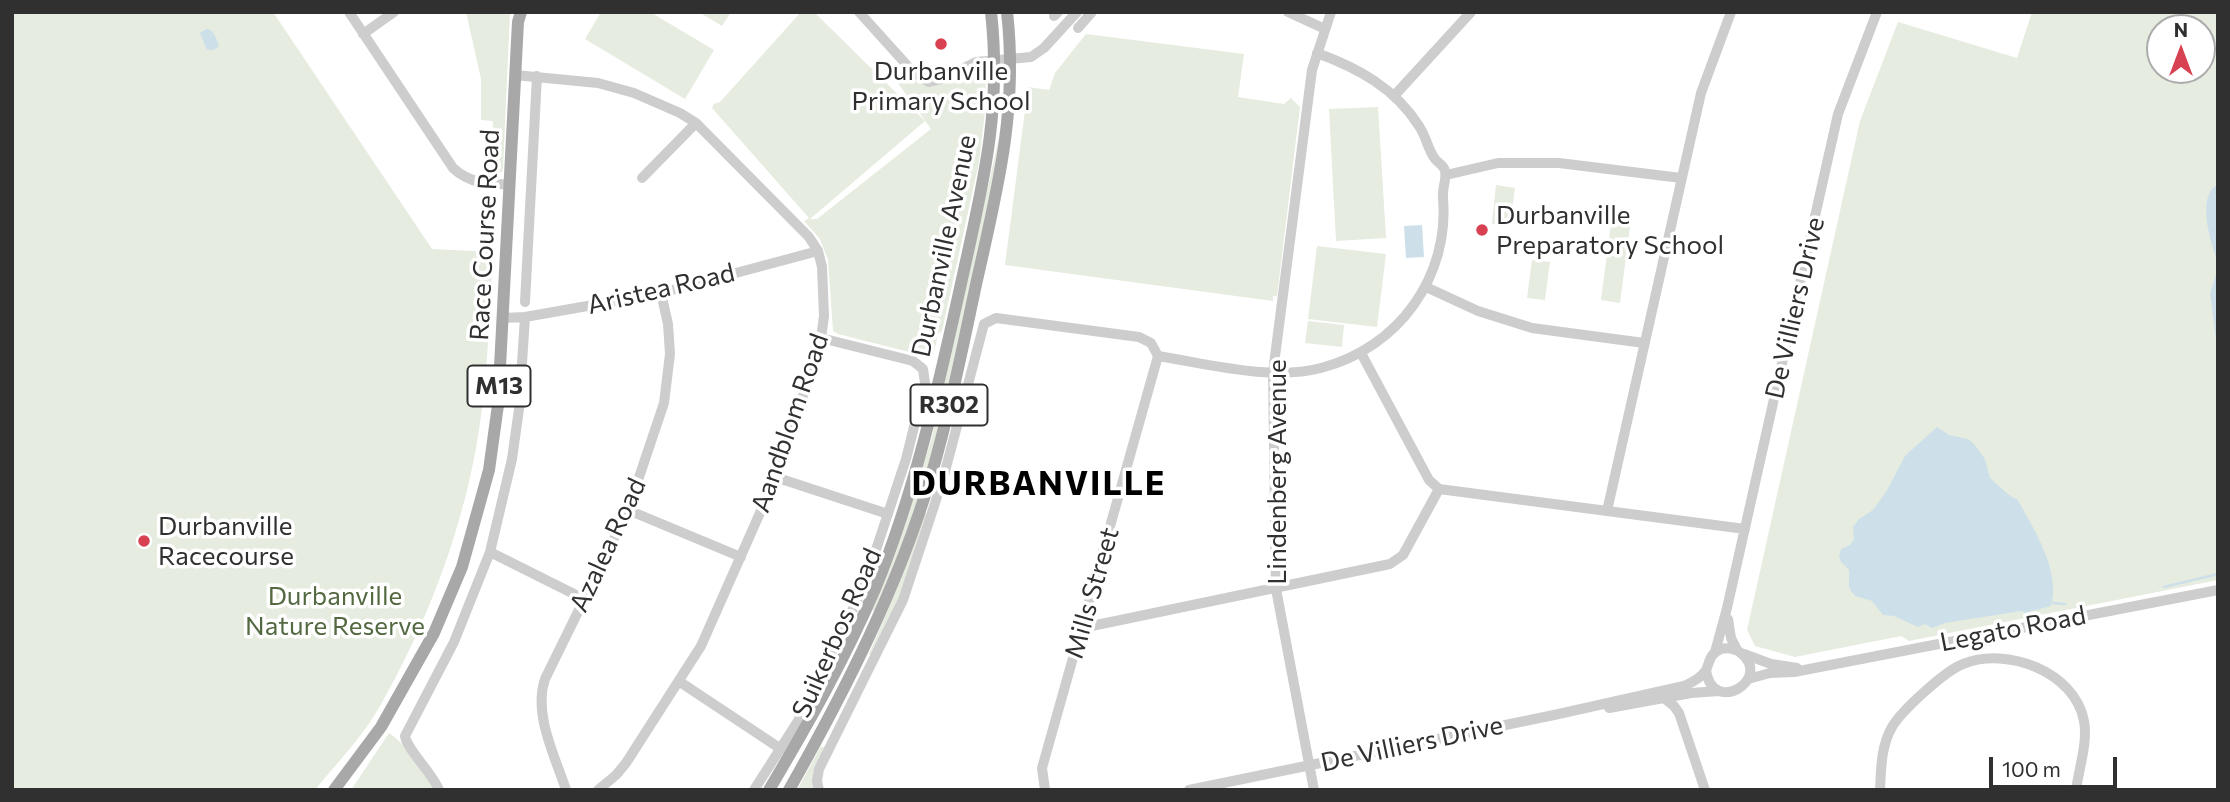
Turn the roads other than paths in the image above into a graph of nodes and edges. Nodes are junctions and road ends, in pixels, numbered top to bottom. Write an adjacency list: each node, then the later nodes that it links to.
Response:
1 (349, 12): 16 (street)
2 (394, 12): 16 (street)
3 (859, 12): 19 (street)
4 (991, 12): 19 (main road, Durbanville Avenue / R302)
5 (1007, 12): 18 (main road, Durbanville Avenue / R302)
6 (1077, 12): 18 (street)
7 (1092, 12): 14 (street)
8 (1288, 12): 15 (street)
9 (1331, 12): 15 (street, Lindenberg Avenue)
10 (1471, 12): 22 (street)
11 (1731, 12): 26 (street)
12 (1877, 12): 44 (street, De Villiers Drive)
13 (518, 15): 20 (main road, Race Course Road / M13)
14 (1078, 28)
15 (1325, 29): 17 (street, Lindenberg Avenue)
16 (363, 34): 27 (street)
17 (1317, 53): 22 (street); 38 (street, Lindenberg Avenue)
18 (1011, 60): 19 (street); 71 (main road, Durbanville Avenue / R302)
19 (995, 61): 70 (main road, Durbanville Avenue / R302)
20 (516, 75): 21 (street); 27 (main road, Race Course Road / M13)
21 (537, 76): 23 (street); 31 (street)
22 (1394, 96): 24 (street)
23 (696, 123): 25 (street); 28 (street)
24 (1446, 175): 26 (street); 29 (street)
25 (642, 178)
26 (1681, 178): 35 (street)
27 (510, 184): 33 (main road, Race Course Road / M13)
28 (818, 251): 30 (street, Aristea Road); 34 (street, Aandblom Road)
29 (1426, 287): 35 (street); 36 (street)
30 (661, 293): 32 (street, Aristea Road); 41 (street, Azalea Road)
31 (526, 302)
32 (525, 317): 33 (street, Aristea Road); 45 (street)
33 (503, 318): 65 (main road, Race Course Road / M13)
34 (821, 338): 39 (street, Aandblom Road); 43 (street, Suikerbos Road)
35 (1644, 342): 42 (street)
36 (1360, 353): 38 (street); 40 (street)
37 (1158, 356): 38 (street); 51 (street, Mills Street); 72 (street)
38 (1273, 372): 47 (street, Lindenberg Avenue)
39 (775, 477): 43 (street); 46 (street, Aandblom Road)
40 (1438, 489): 42 (street); 47 (street)
41 (628, 510): 46 (street); 49 (street, Azalea Road)
42 (1607, 511): 44 (street)
43 (888, 514): 63 (street, Suikerbos Road)
44 (1745, 530): 50 (street, De Villiers Drive)
45 (490, 552): 49 (street); 66 (street)
46 (741, 557): 57 (street, Aandblom Road)
47 (1276, 589): 51 (street); 64 (street, Lindenberg Avenue)
48 (2218, 590): 55 (street, Legato Road)
49 (583, 599): 67 (street, Azalea Road)
50 (1727, 608): 52 (street, De Villiers Drive); 53 (street, De Villiers Drive)
51 (1082, 628): 73 (street, Mills Street)
52 (1715, 652): 53 (street); 54 (street)
53 (1740, 652): 55 (street, Legato Road); 56 (street)
54 (1706, 670): 58 (street); 62 (street, De Villiers Drive)
55 (1808, 670): 56 (street, Legato Road)
56 (1748, 679): 58 (street)
57 (680, 682): 63 (street); 68 (street, Aandblom Road)
58 (1720, 690): 59 (street, De Villiers Drive)
59 (1691, 693): 60 (street, De Villiers Drive); 61 (street)
60 (1664, 698): 61 (street); 62 (street, De Villiers Drive)
61 (1679, 713): 76 (street)
62 (1554, 715): 64 (street, De Villiers Drive)
63 (781, 749): 69 (street, Suikerbos Road)
64 (1309, 766): 74 (street, De Villiers Drive); 75 (street, Lindenberg Avenue)
65 (334, 790)
66 (439, 790)
67 (566, 790)
68 (598, 790)
69 (754, 790)
70 (769, 790)
71 (789, 790)
72 (818, 790)
73 (1045, 790)
74 (1189, 790)
75 (1314, 790)
76 (1705, 790)
77 (1880, 790): 78 (street)
78 (2076, 790)

